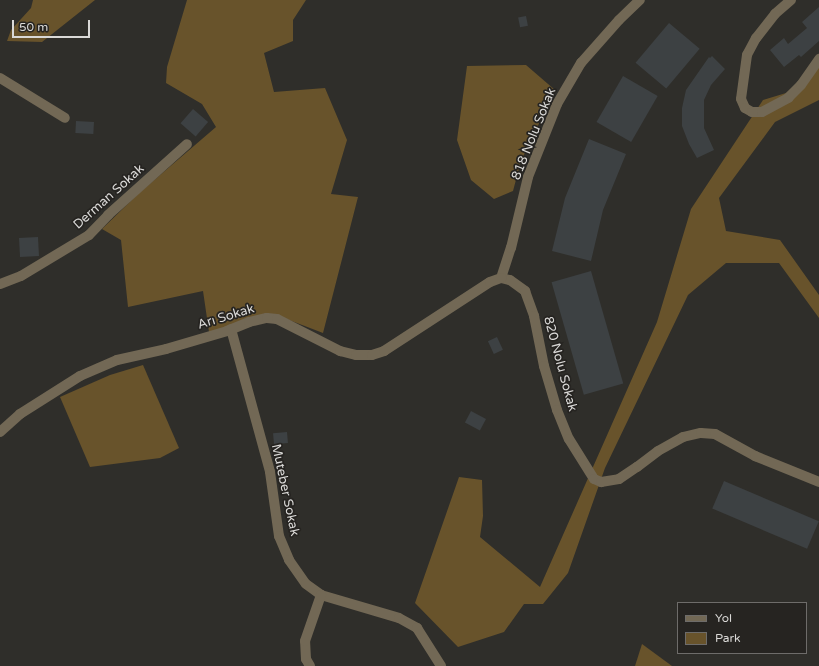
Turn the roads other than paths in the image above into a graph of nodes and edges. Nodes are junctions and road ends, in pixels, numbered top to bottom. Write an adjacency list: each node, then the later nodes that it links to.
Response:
1 (640, 0): 7 (street, 818 Nolu Sokak)
2 (791, 0): 3 (street)
3 (819, 59)
4 (0, 78): 5 (street)
5 (65, 118)
6 (187, 144): 8 (street, Derman Sokak)
7 (501, 278): 9 (street, Arı Sokak); 11 (street, 820 Nolu Sokak)
8 (0, 284)
9 (231, 329): 10 (street, Arı Sokak); 12 (street, Muteber Sokak)
10 (0, 432)
11 (819, 482)
12 (321, 595): 13 (street); 14 (street, Muteber Sokak)
13 (310, 666)
14 (442, 666)

